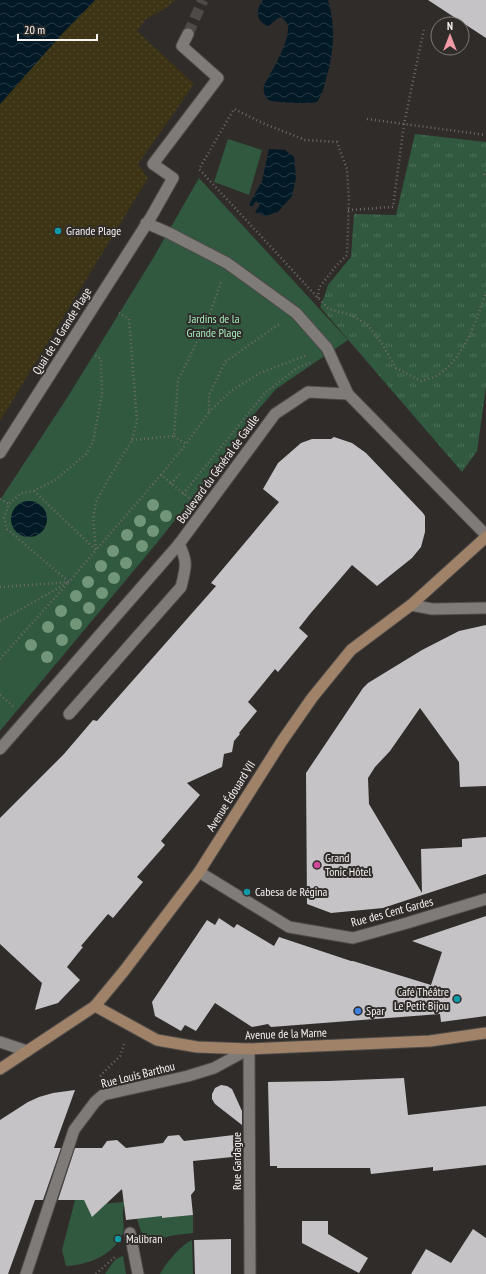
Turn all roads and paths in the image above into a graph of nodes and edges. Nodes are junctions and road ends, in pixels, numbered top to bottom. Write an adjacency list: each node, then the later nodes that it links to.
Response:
1 (424, 29): 4 (path)
2 (188, 34): 9 (street, Quai de la Grande Plage)
3 (367, 119): 4 (path)
4 (404, 124): 5 (path); 8 (path)
5 (486, 135)
6 (486, 170): 7 (path)
7 (484, 175)
8 (348, 210): 12 (path); 12 (path)
9 (146, 223): 10 (street); 22 (street, Quai de la Grande Plage)
10 (227, 264): 13 (street); 19 (path)
11 (486, 292): 12 (path)
12 (318, 298)
13 (296, 312): 15 (street); 18 (path)
14 (119, 313): 20 (path)
15 (327, 348): 17 (street); 18 (path)
16 (93, 354): 26 (path)
17 (348, 394): 29 (street, Boulevard du Général de Gaulle); 30 (street)
18 (209, 412): 21 (path)
19 (174, 436): 20 (path); 21 (path)
20 (132, 440): 32 (path)
21 (186, 444): 24 (path)
22 (0, 453)
23 (182, 472): 25 (path)
24 (161, 475): 25 (path); 32 (path)
25 (171, 484): 29 (path)
26 (34, 491): 28 (path); 32 (path)
27 (0, 499): 28 (path)
28 (9, 504): 33 (path)
29 (204, 509): 31 (street, Boulevard du Général de Gaulle)
30 (486, 536): 35 (main road, Avenue Édouard VII)
31 (179, 544): 39 (street); 40 (street, Boulevard du Général de Gaulle)
32 (96, 550): 33 (path)
33 (69, 582): 34 (path); 37 (path); 38 (path)
34 (0, 587)
35 (411, 605): 36 (street); 41 (main road, Avenue Édouard VII)
36 (486, 608)
37 (0, 621)
38 (0, 659)
39 (69, 714)
40 (0, 749)
41 (199, 872): 42 (street, Rue des Cent Gardes); 43 (main road, Avenue Édouard VII)
42 (486, 899)
43 (95, 1006): 46 (main road, Avenue de la Marne); 47 (main road, Avenue Édouard VII)
44 (486, 1033): 46 (main road, Avenue de la Marne)
45 (0, 1042): 47 (street)
46 (249, 1048): 51 (street, Rue Louis Barthou); 54 (street, Rue Gardague)
47 (27, 1051): 48 (main road, Avenue Édouard VII)
48 (0, 1069)
49 (130, 1233): 53 (street)
50 (101, 1269): 52 (path)
51 (26, 1274)
52 (96, 1274)
53 (138, 1274)
54 (250, 1274)

